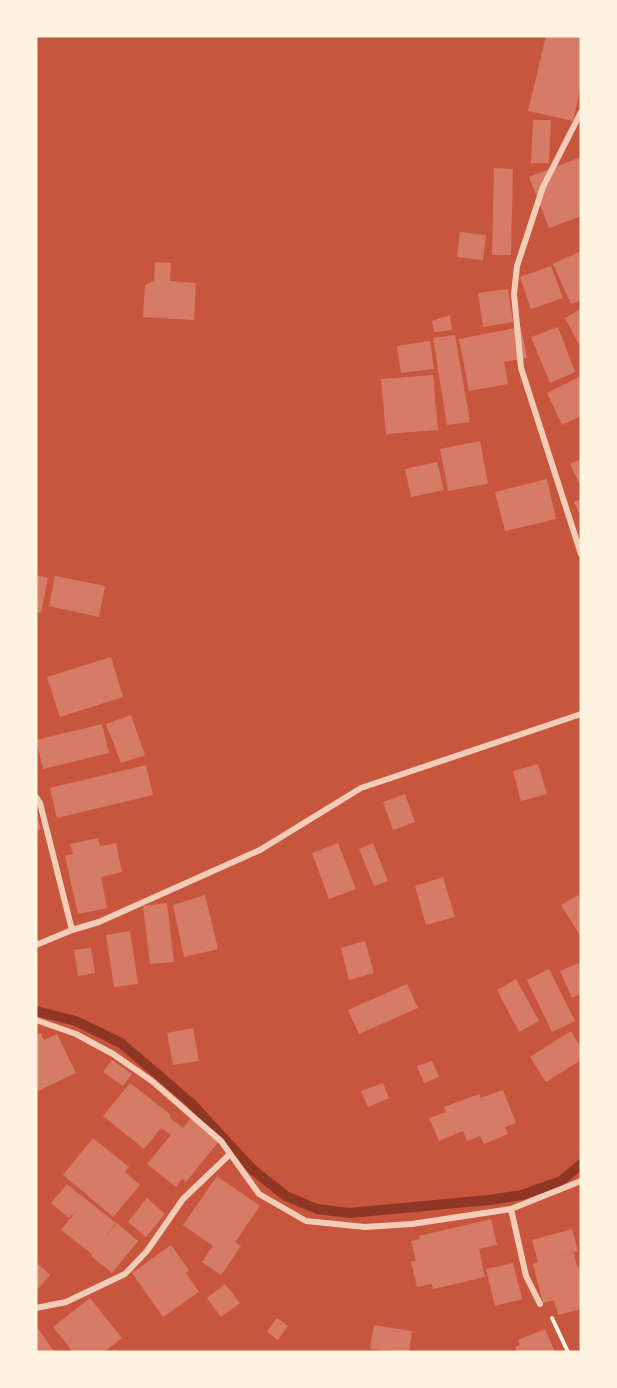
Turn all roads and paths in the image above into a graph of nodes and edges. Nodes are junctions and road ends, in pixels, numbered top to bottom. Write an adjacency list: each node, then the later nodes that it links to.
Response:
1 (581, 111): 2 (street)
2 (581, 555)
3 (581, 714): 5 (street)
4 (36, 797): 5 (street)
5 (72, 930): 6 (street)
6 (36, 945)
7 (36, 1020): 8 (street)
8 (229, 1155): 10 (street); 12 (street)
9 (581, 1181): 10 (street)
10 (511, 1209): 11 (street)
11 (540, 1304): 13 (path)
12 (36, 1308)
13 (568, 1352)

